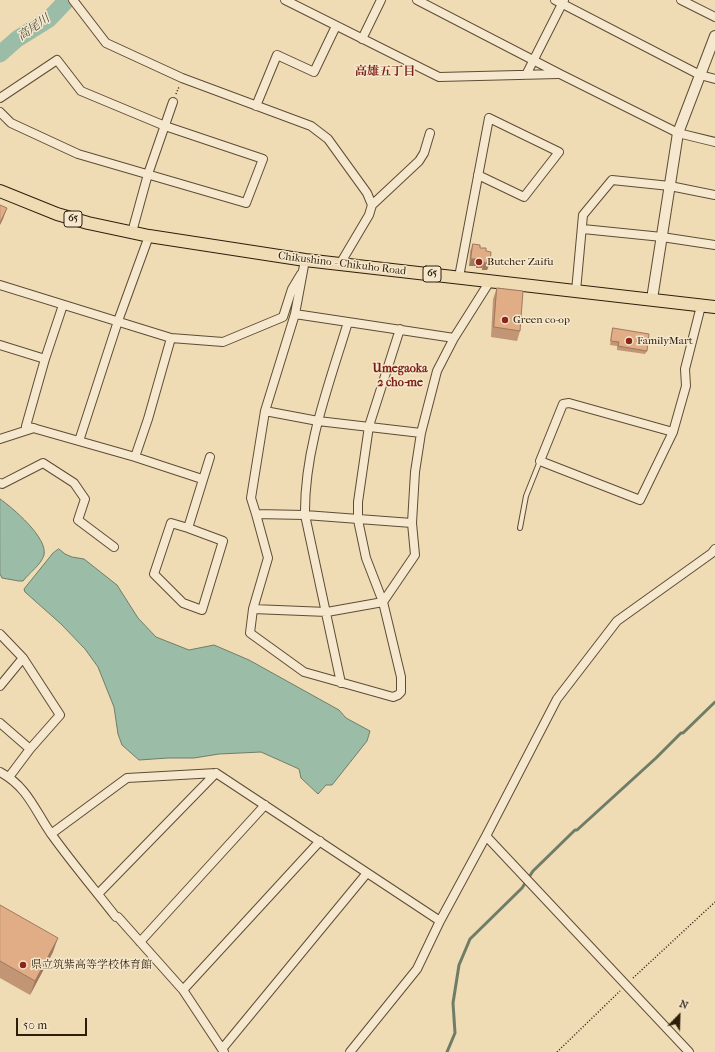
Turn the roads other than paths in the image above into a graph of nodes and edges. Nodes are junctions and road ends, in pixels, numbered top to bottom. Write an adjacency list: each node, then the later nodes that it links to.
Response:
1 (73, 0): 19 (street)
2 (286, 0): 9 (street)
3 (381, 0): 11 (street)
4 (417, 0): 12 (street)
5 (554, 0): 7 (street)
6 (681, 0): 8 (street)
7 (563, 2): 12 (street); 15 (street)
8 (715, 17)
9 (336, 26): 11 (street); 19 (street)
10 (715, 36): 15 (street)
11 (362, 39): 14 (street)
12 (533, 60): 13 (street); 14 (street)
13 (560, 74): 14 (street); 23 (street)
14 (526, 75)
15 (700, 75): 16 (street); 23 (street)
16 (715, 79)
17 (0, 98): 21 (street)
18 (173, 102): 21 (street)
19 (256, 106): 30 (street)
20 (0, 112): 25 (street)
21 (165, 126): 25 (street); 25 (street)
22 (430, 133): 30 (street)
23 (678, 133): 24 (street); 27 (street)
24 (715, 142)
25 (148, 174): 32 (street)
26 (478, 176): 26 (street); 38 (street)
27 (670, 186): 29 (street); 31 (street); 34 (street)
28 (0, 191): 32 (main road, Chikushino - Chikuho Road / 65)
29 (715, 195)
30 (372, 205): 37 (street)
31 (583, 229): 34 (street); 41 (street)
32 (132, 232): 33 (main road, Chikushino - Chikuho Road / 65)
33 (149, 236): 36 (main road, Chikushino - Chikuho Road / 65); 47 (street)
34 (662, 237): 35 (street); 42 (street)
35 (715, 245)
36 (305, 264): 37 (main road, Chikushino - Chikuho Road / 65); 46 (street); 50 (street)
37 (340, 264): 38 (main road, Chikushino - Chikuho Road / 65)
38 (460, 277): 39 (main road, Chikushino - Chikuho Road / 65)
39 (490, 281): 41 (main road, Chikushino - Chikuho Road / 65); 51 (street)
40 (0, 285): 43 (street)
41 (576, 291): 42 (main road, Chikushino - Chikuho Road / 65)
42 (652, 299): 44 (main road, Chikushino - Chikuho Road / 65)
43 (63, 305): 47 (street); 53 (street)
44 (701, 306): 45 (main road, Chikushino - Chikuho Road / 65); 58 (street)
45 (715, 307)
46 (295, 314): 48 (street); 54 (street)
47 (118, 321): 50 (street); 61 (street)
48 (348, 322): 49 (street); 55 (street)
49 (400, 329): 51 (street); 56 (street)
50 (171, 338): 63 (street)
51 (454, 338): 59 (street)
52 (0, 344): 53 (street)
53 (45, 359): 57 (street)
54 (265, 411): 55 (street); 67 (street)
55 (318, 421): 56 (street); 68 (street)
56 (369, 426): 59 (street); 69 (street)
57 (34, 428): 60 (street); 61 (street)
58 (673, 432): 64 (street); 64 (street)
59 (420, 433): 70 (street)
60 (0, 439)
61 (79, 441): 63 (street)
62 (210, 457): 65 (street)
63 (135, 458): 65 (street)
64 (540, 461): 72 (lane)
65 (202, 479): 71 (street)
66 (0, 483): 73 (street)
67 (256, 514): 68 (street); 76 (street)
68 (305, 515): 69 (street); 77 (street)
69 (358, 520): 70 (street); 75 (street)
70 (412, 523): 75 (street)
71 (188, 528): 71 (street)
72 (520, 528)
73 (114, 547)
74 (715, 549): 89 (street)
75 (383, 602): 77 (street); 80 (street)
76 (253, 609): 77 (street); 80 (street)
77 (327, 612): 80 (street)
78 (0, 634): 79 (street)
79 (23, 658): 81 (street); 83 (street)
80 (341, 683)
81 (0, 686)
82 (0, 723): 83 (street)
83 (30, 749): 86 (street)
84 (0, 772): 86 (street)
85 (216, 773): 87 (street); 88 (street); 92 (street)
86 (9, 776): 88 (street)
87 (265, 805): 90 (street); 94 (street)
88 (51, 834): 92 (street)
89 (486, 836): 93 (street); 98 (street)
90 (320, 841): 91 (street); 95 (street)
91 (368, 873): 93 (street); 96 (street)
92 (98, 894): 94 (street)
93 (440, 922): 97 (street)
94 (140, 942): 95 (street)
95 (183, 990): 96 (street)
96 (223, 1050)
97 (350, 1052)
98 (688, 1052)

